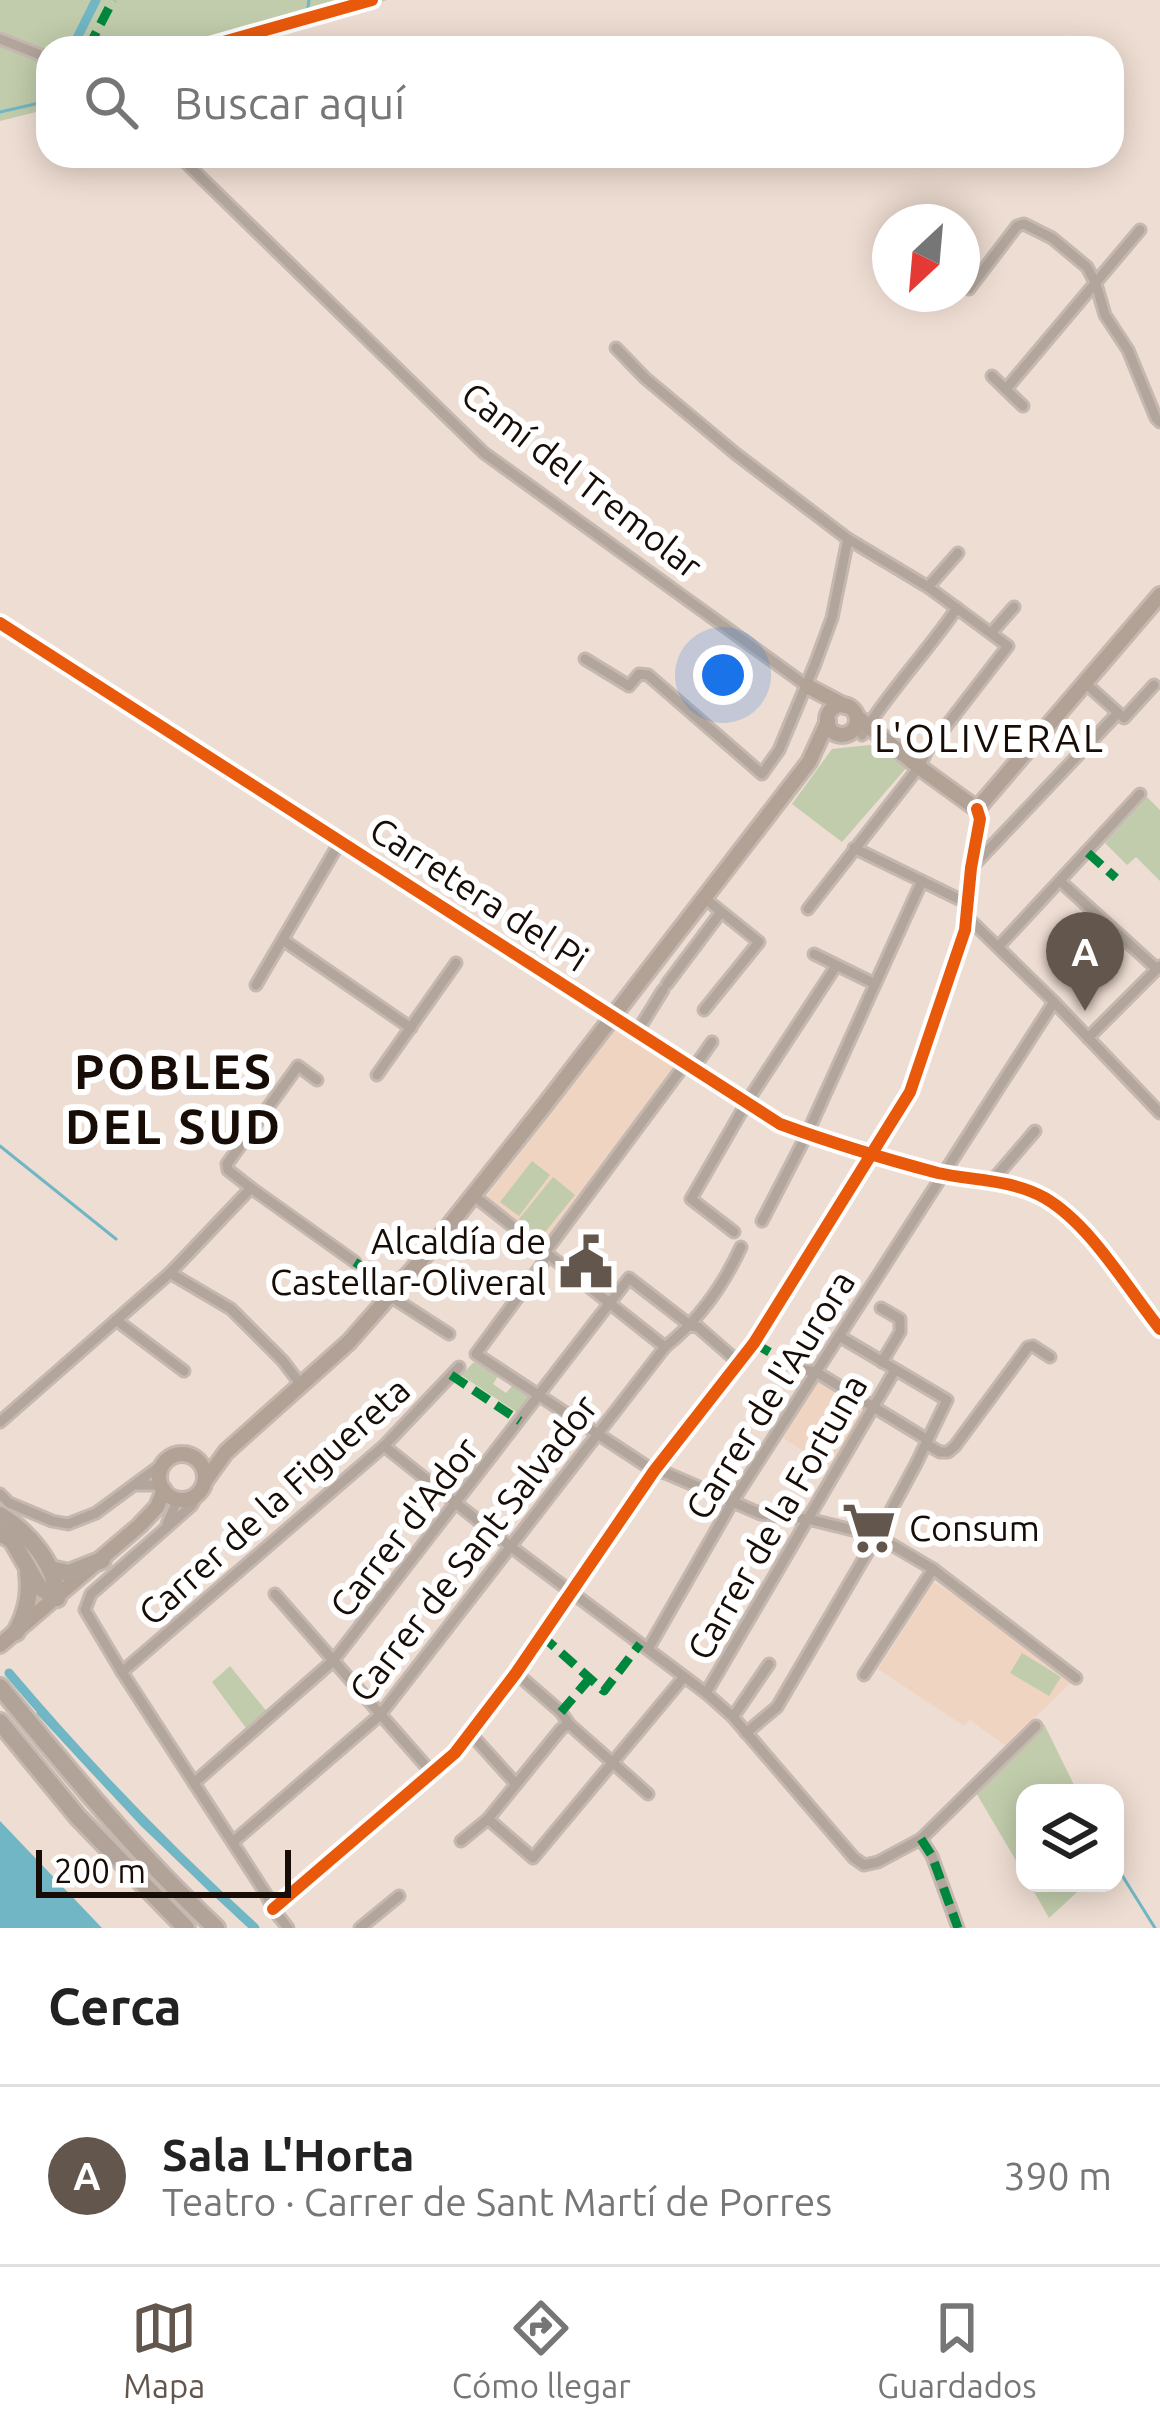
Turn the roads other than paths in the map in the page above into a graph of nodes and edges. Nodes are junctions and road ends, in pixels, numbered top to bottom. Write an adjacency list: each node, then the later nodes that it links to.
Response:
1 (0, 39): 2 (street)
2 (36, 53)
3 (191, 168): 22 (street, Camí del Tremolar)
4 (1140, 230): 6 (street)
5 (980, 275): 6 (street)
6 (1096, 284): 9 (street); 11 (street)
7 (616, 348): 12 (street)
8 (992, 376): 9 (street)
9 (1006, 389): 10 (street)
10 (1023, 406)
11 (1160, 422)
12 (848, 539): 14 (street); 22 (street)
13 (958, 553): 14 (street)
14 (928, 587): 17 (street)
15 (1160, 595): 21 (street)
16 (1014, 607): 19 (street)
17 (957, 608): 19 (street); 26 (street)
18 (0, 622): 31 (street, Carretera del Pi)
19 (992, 632): 28 (street)
20 (585, 659): 22 (street)
21 (1085, 683): 24 (street); 30 (street)
22 (807, 686): 25 (street, Camí del Tremolar); 26 (street, Camí del Tremolar)
23 (1154, 686): 24 (street)
24 (1121, 716): 33 (street)
25 (828, 719): 26 (street); 26 (street); 27 (street)
26 (857, 724): 27 (street); 28 (street, Camí del Tremolar)
27 (809, 762): 36 (street)
28 (919, 767): 30 (street, Camí del Tremolar); 32 (street)
29 (1140, 794): 35 (street)
30 (977, 809): 33 (street)
31 (341, 840): 41 (street); 51 (street, Carretera del Pi)
32 (854, 848): 34 (street); 38 (street)
33 (971, 868): 37 (street)
34 (922, 881): 37 (street); 47 (street)
35 (1061, 882): 42 (street); 46 (street)
36 (704, 897): 39 (street); 51 (street)
37 (967, 903): 40 (street)
38 (808, 909)
39 (722, 912): 50 (street); 53 (street)
40 (968, 918): 42 (street); 63 (street)
41 (283, 940): 48 (street); 52 (street)
42 (999, 946): 49 (street)
43 (814, 954): 45 (street)
44 (456, 963): 52 (street)
45 (836, 966): 47 (street); 59 (street)
46 (1159, 967): 54 (street)
47 (875, 984): 62 (street)
48 (256, 985)
49 (1054, 1002): 54 (street); 64 (street, Carrer de l'Aurora)
50 (704, 1010)
51 (612, 1015): 53 (street, Carretera del Pi); 67 (street)
52 (411, 1028): 57 (street)
53 (638, 1032): 56 (street, Carretera del Pi)
54 (1088, 1038): 60 (street)
55 (712, 1042): 56 (street)
56 (689, 1066): 59 (street, Carretera del Pi); 71 (street)
57 (377, 1075)
58 (317, 1080): 66 (street)
59 (747, 1102): 62 (street, Carretera del Pi); 69 (street)
60 (1160, 1113)
61 (1036, 1131): 65 (street)
62 (807, 1134): 63 (street, Carretera del Pi); 68 (street)
63 (872, 1154): 64 (street, Carretera del Pi); 86 (street)
64 (944, 1174): 65 (street, Carretera del Pi); 81 (street, Carrer de l'Aurora)
65 (993, 1180): 79 (street, Carretera del Pi)
66 (251, 1188): 72 (street); 73 (street)
67 (473, 1195): 71 (street); 74 (street)
68 (762, 1221)
69 (734, 1232)
70 (741, 1247): 78 (street, Carrer de Sant Salvador)
71 (546, 1251): 75 (street); 92 (street)
72 (355, 1262)
73 (170, 1273): 77 (street); 91 (street)
74 (390, 1296): 80 (street); 91 (street)
75 (611, 1303): 78 (street, Carrer d'Ador); 82 (street); 92 (street, Carrer d'Ador)
76 (881, 1308): 85 (street)
77 (116, 1320): 89 (street); 94 (street)
78 (691, 1326): 82 (street, Carrer de Sant Salvador); 86 (street)
79 (1160, 1329)
80 (449, 1334)
81 (838, 1336): 85 (street); 90 (street, Carrer de l'Aurora)
82 (665, 1347): 95 (street, Carrer de Sant Salvador)
83 (1050, 1357): 96 (street)
84 (785, 1362): 90 (street)
85 (882, 1362): 88 (street)
86 (738, 1363): 101 (street)
87 (459, 1367): 97 (street, Carrer de la Figuereta)
88 (896, 1370): 93 (street, Carrer de la Fortuna); 96 (street)
89 (184, 1371)
90 (816, 1372): 93 (street); 106 (street, Carrer de l'Aurora)
91 (301, 1385): 98 (street)
92 (539, 1395): 95 (street); 107 (street, Carrer d'Ador)
93 (873, 1407): 96 (street); 109 (street, Carrer de la Fortuna)
94 (0, 1422)
95 (597, 1435): 101 (street); 114 (street, Carrer de Sant Salvador)
96 (927, 1442): 113 (street)
97 (384, 1447): 107 (street); 126 (street, Carrer de la Figuereta)
98 (226, 1452): 99 (street); 103 (street)
99 (193, 1456): 100 (street); 103 (street)
100 (165, 1462): 102 (street); 104 (street)
101 (654, 1471): 106 (street); 119 (street)
102 (130, 1486): 104 (street); 105 (street)
103 (202, 1486): 104 (street); 112 (street)
104 (170, 1493): 110 (street); 112 (street)
105 (0, 1494)
106 (733, 1501): 109 (street); 123 (street, Carrer de l'Aurora)
107 (456, 1502): 114 (street); 124 (street, Carrer d'Ador)
108 (0, 1515): 117 (highway)
109 (808, 1520): 113 (street); 132 (street, Carrer de la Fortuna)
110 (145, 1523): 112 (street); 115 (street)
111 (0, 1533): 116 (highway)
112 (161, 1533): 126 (street)
113 (877, 1536): 118 (street); 139 (street)
114 (511, 1546): 119 (street); 133 (street, Carrer de Sant Salvador)
115 (102, 1559): 117 (highway); 121 (street)
116 (27, 1566): 121 (highway); 122 (highway)
117 (50, 1568): 121 (highway)
118 (933, 1568): 128 (street); 130 (street)
119 (572, 1593): 123 (street); 127 (street)
120 (275, 1594): 124 (street)
121 (57, 1598): 122 (street)
122 (7, 1640)
123 (648, 1649): 129 (street)
124 (333, 1661): 133 (street); 142 (street, Carrer d'Ador)
125 (769, 1664): 134 (street)
126 (122, 1672): 142 (street)
127 (516, 1673): 136 (street); 138 (street)
128 (864, 1675)
129 (684, 1677): 132 (street); 140 (street)
130 (1076, 1678)
131 (0, 1687): 152 (highway)
132 (706, 1693): 134 (street)
133 (380, 1715): 141 (street); 148 (street, Carrer de Sant Salvador)
134 (734, 1718): 139 (street)
135 (0, 1722): 151 (highway)
136 (569, 1724): 140 (street); 143 (street)
137 (1036, 1726): 146 (street)
138 (470, 1733): 141 (street); 143 (street)
139 (746, 1733): 146 (street)
140 (613, 1762): 144 (street); 145 (street)
141 (432, 1773): 150 (street)
142 (194, 1783): 148 (street)
143 (516, 1784): 145 (street)
144 (648, 1794)
145 (488, 1819): 147 (street)
146 (921, 1839): 155 (street)
147 (461, 1841)
148 (232, 1842): 150 (street)
149 (399, 1896): 154 (street)
150 (273, 1909): 153 (street)
151 (186, 1928)
152 (216, 1928)
153 (288, 1928)
154 (360, 1928)
155 (958, 1928)

